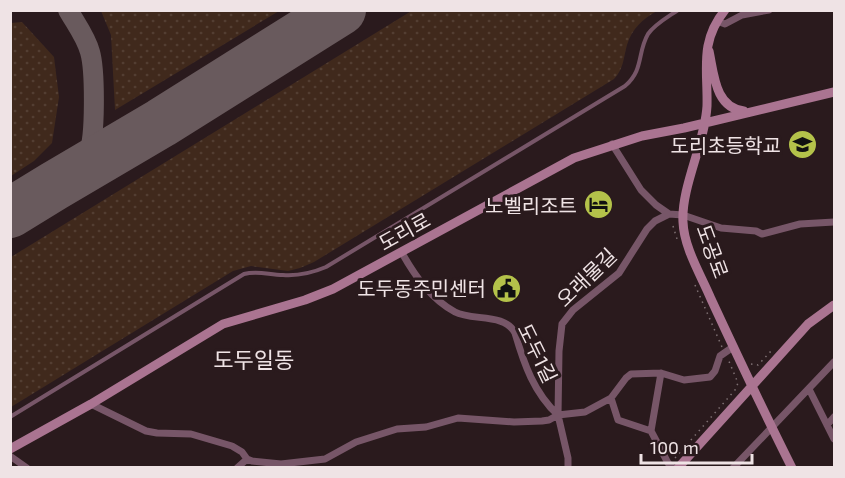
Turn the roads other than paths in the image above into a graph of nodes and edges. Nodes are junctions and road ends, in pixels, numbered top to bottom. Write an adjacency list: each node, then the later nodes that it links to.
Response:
1 (678, 10): 23 (lane)
2 (725, 10): 4 (street, 도공로)
3 (769, 10): 4 (street)
4 (717, 21): 5 (street, 도공로)
5 (708, 44): 7 (street); 8 (street, 도공로)
6 (834, 92): 7 (street, 도리로)
7 (749, 112): 8 (street, 도리로)
8 (705, 123): 9 (street, 도리로); 11 (street, 도공로)
9 (612, 144): 10 (street); 13 (street, 도리로)
10 (669, 214): 11 (street); 22 (street, 오래물길)
11 (683, 215): 12 (street); 15 (street, 도공로)
12 (834, 222)
13 (402, 253): 21 (street, 도리로); 22 (street, 도두1길)
14 (834, 305): 18 (street)
15 (729, 350): 17 (street); 18 (street, 도공로)
16 (834, 362): 19 (street)
17 (661, 373): 20 (street); 27 (street)
18 (751, 385): 26 (street, 도공로); 33 (street)
19 (809, 389): 25 (street); 26 (street)
20 (611, 398): 22 (street); 27 (street)
21 (91, 404): 29 (street, 도리로); 31 (street)
22 (558, 415): 32 (street); 37 (street)
23 (10, 417)
24 (834, 417): 25 (street)
25 (827, 425): 28 (street)
26 (771, 427): 38 (street); 39 (street, 도공로)
27 (651, 431): 33 (street)
28 (834, 439)
29 (10, 449)
30 (10, 456): 34 (street)
31 (247, 459): 32 (street); 35 (street)
32 (326, 459): 36 (street)
33 (675, 465)
34 (27, 468)
35 (237, 468)
36 (319, 468)
37 (568, 468)
38 (733, 468)
39 (792, 468)

